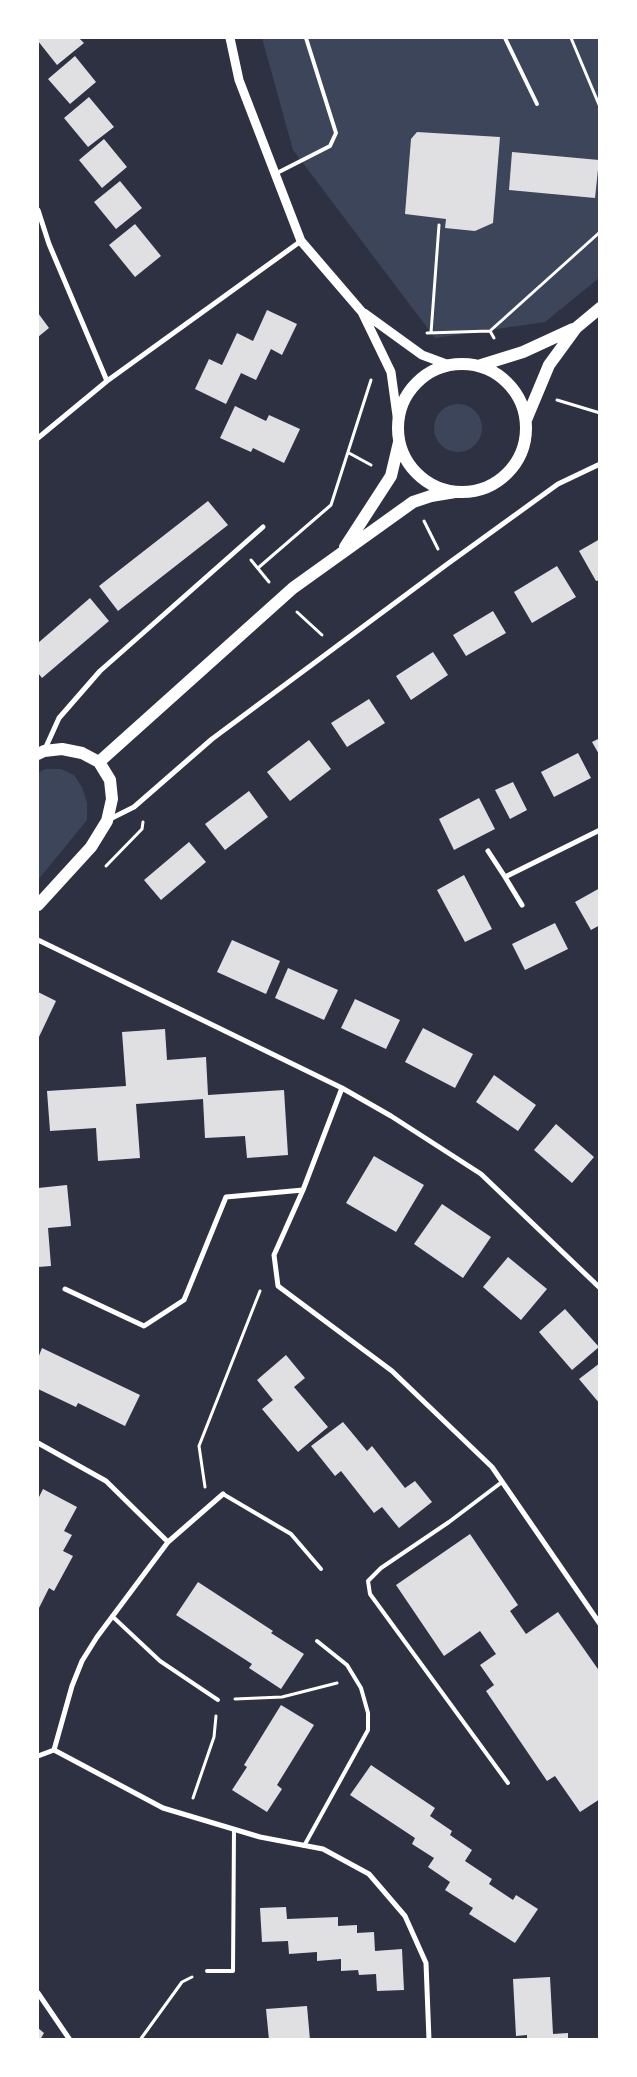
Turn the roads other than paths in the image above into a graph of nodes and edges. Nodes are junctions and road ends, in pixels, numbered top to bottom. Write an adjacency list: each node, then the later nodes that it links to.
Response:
1 (230, 38): 5 (street)
2 (306, 38): 5 (lane)
3 (504, 38): 4 (lane)
4 (537, 104)
5 (275, 174): 7 (street)
6 (38, 210): 13 (street)
7 (301, 241): 9 (street); 13 (street)
8 (600, 308): 10 (main road)
9 (362, 312): 11 (street); 15 (street)
10 (576, 328): 12 (main road); 14 (main road)
11 (449, 366): 12 (main road); 15 (main road)
12 (478, 366): 14 (main road)
13 (106, 381): 16 (street)
14 (526, 420): 19 (main road)
15 (398, 423): 17 (main road)
16 (38, 438)
17 (399, 442): 19 (main road); 21 (main road)
18 (600, 464): 24 (street)
19 (455, 492): 21 (main road)
20 (263, 527): 22 (street)
21 (341, 553): 23 (main road)
22 (41, 752): 23 (main road)
23 (100, 762): 24 (main road)
24 (107, 821): 29 (main road)
25 (600, 830): 27 (street)
26 (488, 851): 27 (street)
27 (505, 877): 28 (street)
28 (522, 905)
29 (38, 906)
30 (38, 940): 31 (street)
31 (342, 1088): 32 (street); 33 (street)
32 (303, 1190): 34 (street); 36 (street)
33 (600, 1288)
34 (65, 1289)
35 (38, 1443): 38 (street)
36 (502, 1482): 41 (street); 46 (lane)
37 (223, 1494): 38 (street); 39 (lane)
38 (168, 1542): 40 (street)
39 (321, 1570)
40 (112, 1616): 43 (lane); 44 (street)
41 (600, 1624)
42 (317, 1642): 48 (lane)
43 (218, 1700)
44 (54, 1750): 45 (street); 47 (street)
45 (38, 1756)
46 (508, 1784)
47 (234, 1829): 48 (street); 49 (lane)
48 (304, 1846): 52 (street)
49 (207, 1971)
50 (38, 1993): 51 (street)
51 (70, 2040)
52 (429, 2040)

